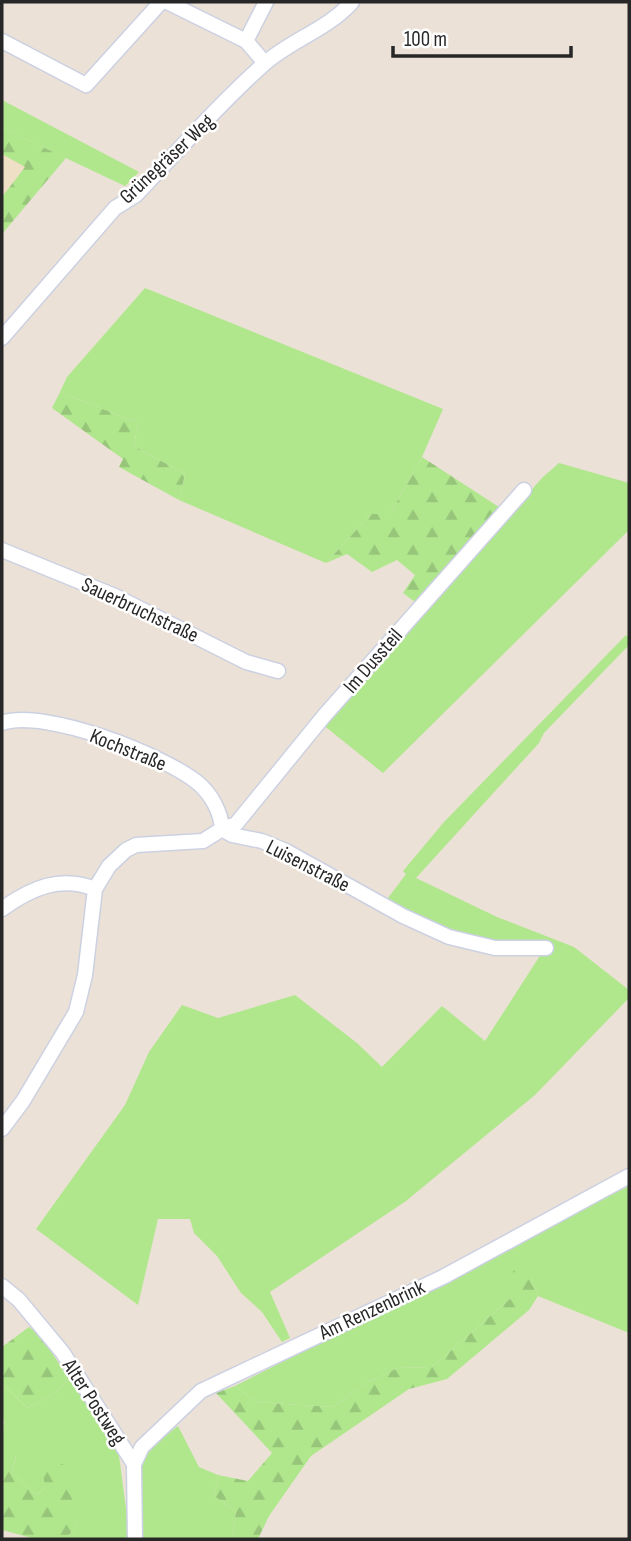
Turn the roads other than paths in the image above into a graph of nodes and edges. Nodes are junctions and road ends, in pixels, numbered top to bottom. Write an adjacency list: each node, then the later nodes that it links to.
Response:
1 (161, 2): 5 (street)
2 (167, 2): 6 (street)
3 (266, 2): 6 (street)
4 (352, 2): 7 (street, Grünegräser Weg)
5 (2, 41)
6 (246, 41): 7 (street)
7 (265, 63): 8 (street, Grünegräser Weg)
8 (2, 338)
9 (524, 490): 13 (street, Im Dussteil)
10 (2, 550): 11 (street, Sauerbruchstraße)
11 (278, 671)
12 (2, 723): 13 (street, Kochstraße)
13 (222, 829): 14 (street); 16 (street, Luisenstraße)
14 (95, 889): 15 (street); 17 (street)
15 (2, 909)
16 (546, 948)
17 (2, 1129)
18 (629, 1177): 20 (street, Am Renzenbrink)
19 (2, 1286): 20 (street, Alter Postweg)
20 (134, 1464): 21 (street, Alter Postweg)
21 (135, 1539)

